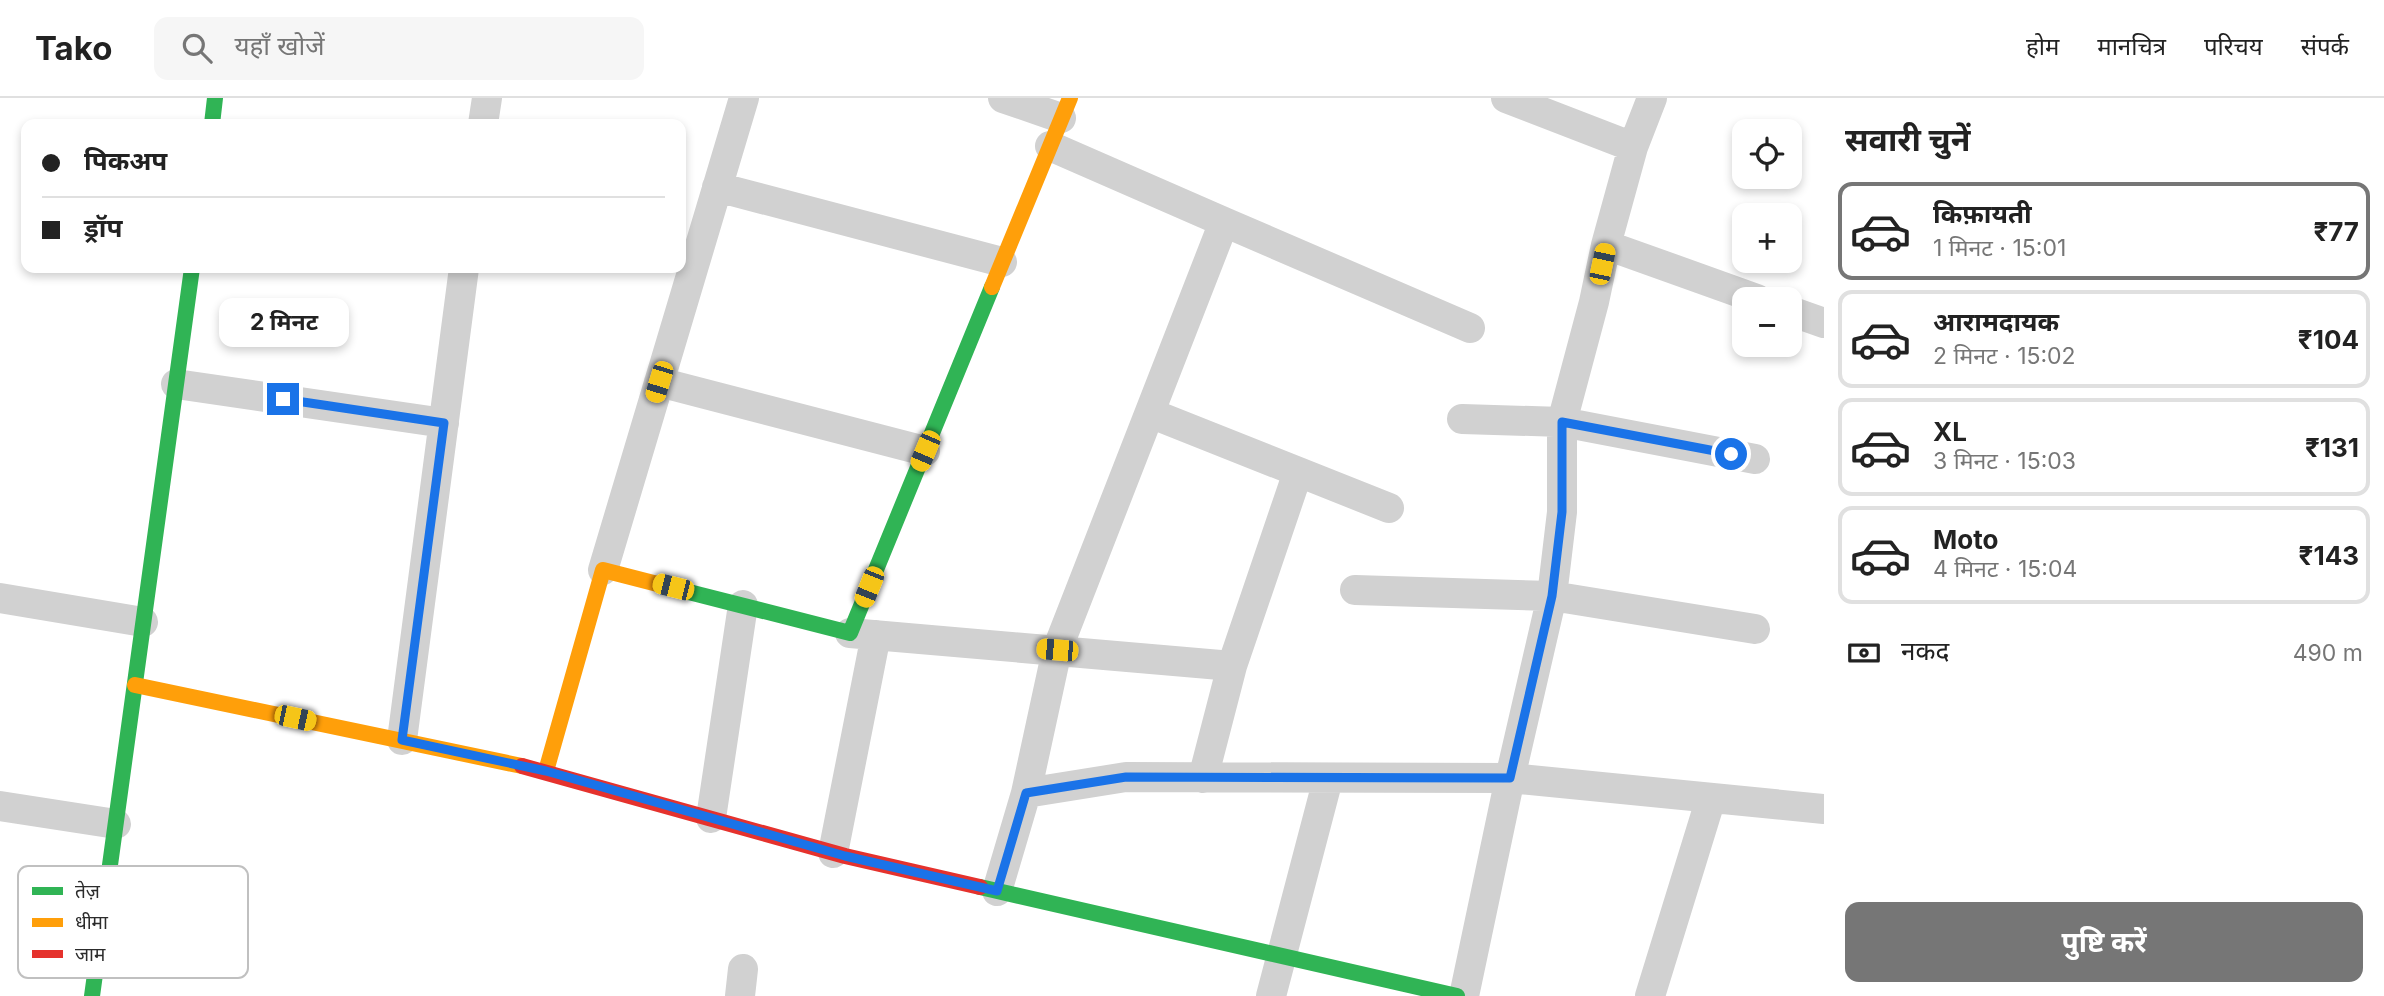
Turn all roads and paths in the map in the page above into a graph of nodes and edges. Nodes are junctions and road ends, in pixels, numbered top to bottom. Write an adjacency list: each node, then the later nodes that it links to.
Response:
1 (215, 98): 8 (street)
2 (487, 98): 9 (street)
3 (744, 98): 12 (street)
4 (1003, 98): 7 (street)
5 (1506, 98): 11 (street)
6 (1652, 98): 11 (street)
7 (1066, 108): 10 (street)
8 (213, 119)
9 (485, 119)
10 (1050, 146): 13 (street); 15 (street)
11 (1633, 147): 14 (street)
12 (717, 187): 15 (street); 22 (street)
13 (1224, 222): 21 (street); 24 (street)
14 (1606, 245): 18 (street); 26 (street)
15 (1002, 262): 28 (street)
16 (191, 273): 23 (street)
17 (463, 273): 27 (street)
18 (1732, 290)
19 (1802, 315): 20 (street)
20 (1824, 323)
21 (1470, 328)
22 (659, 382): 28 (street); 32 (street)
23 (176, 384): 27 (street); 37 (street)
24 (1150, 413): 30 (street); 40 (street)
25 (1462, 419): 26 (street)
26 (1562, 422): 29 (street); 34 (street)
27 (444, 423): 43 (street)
28 (925, 451): 39 (street)
29 (1755, 459)
30 (1298, 472): 31 (street); 41 (street)
31 (1389, 508)
32 (603, 570): 36 (street); 44 (street)
33 (1355, 590): 34 (street)
34 (1552, 596): 38 (street); 46 (street)
35 (0, 598): 37 (street)
36 (743, 605): 39 (street); 52 (street)
37 (143, 622): 42 (street)
38 (1755, 628)
39 (863, 634): 40 (street); 54 (street)
40 (1057, 650): 41 (street); 48 (street)
41 (1232, 666): 45 (street)
42 (135, 685): 43 (street); 53 (street)
43 (402, 740): 44 (street)
44 (546, 771): 52 (street)
45 (1203, 778): 47 (street); 48 (street)
46 (1510, 778): 47 (street); 49 (street); 62 (street)
47 (1328, 779): 57 (street)
48 (1026, 793): 56 (street)
49 (1711, 798): 51 (street); 63 (street)
50 (0, 806): 53 (street)
51 (1824, 809)
52 (711, 818): 54 (street)
53 (116, 824): 55 (street)
54 (833, 853): 56 (street)
55 (110, 866)
56 (997, 891): 57 (street)
57 (1283, 957): 60 (street); 61 (street)
58 (95, 978): 59 (street)
59 (92, 996)
60 (1271, 996)
61 (1457, 996)
62 (1464, 996)
63 (1650, 996)

